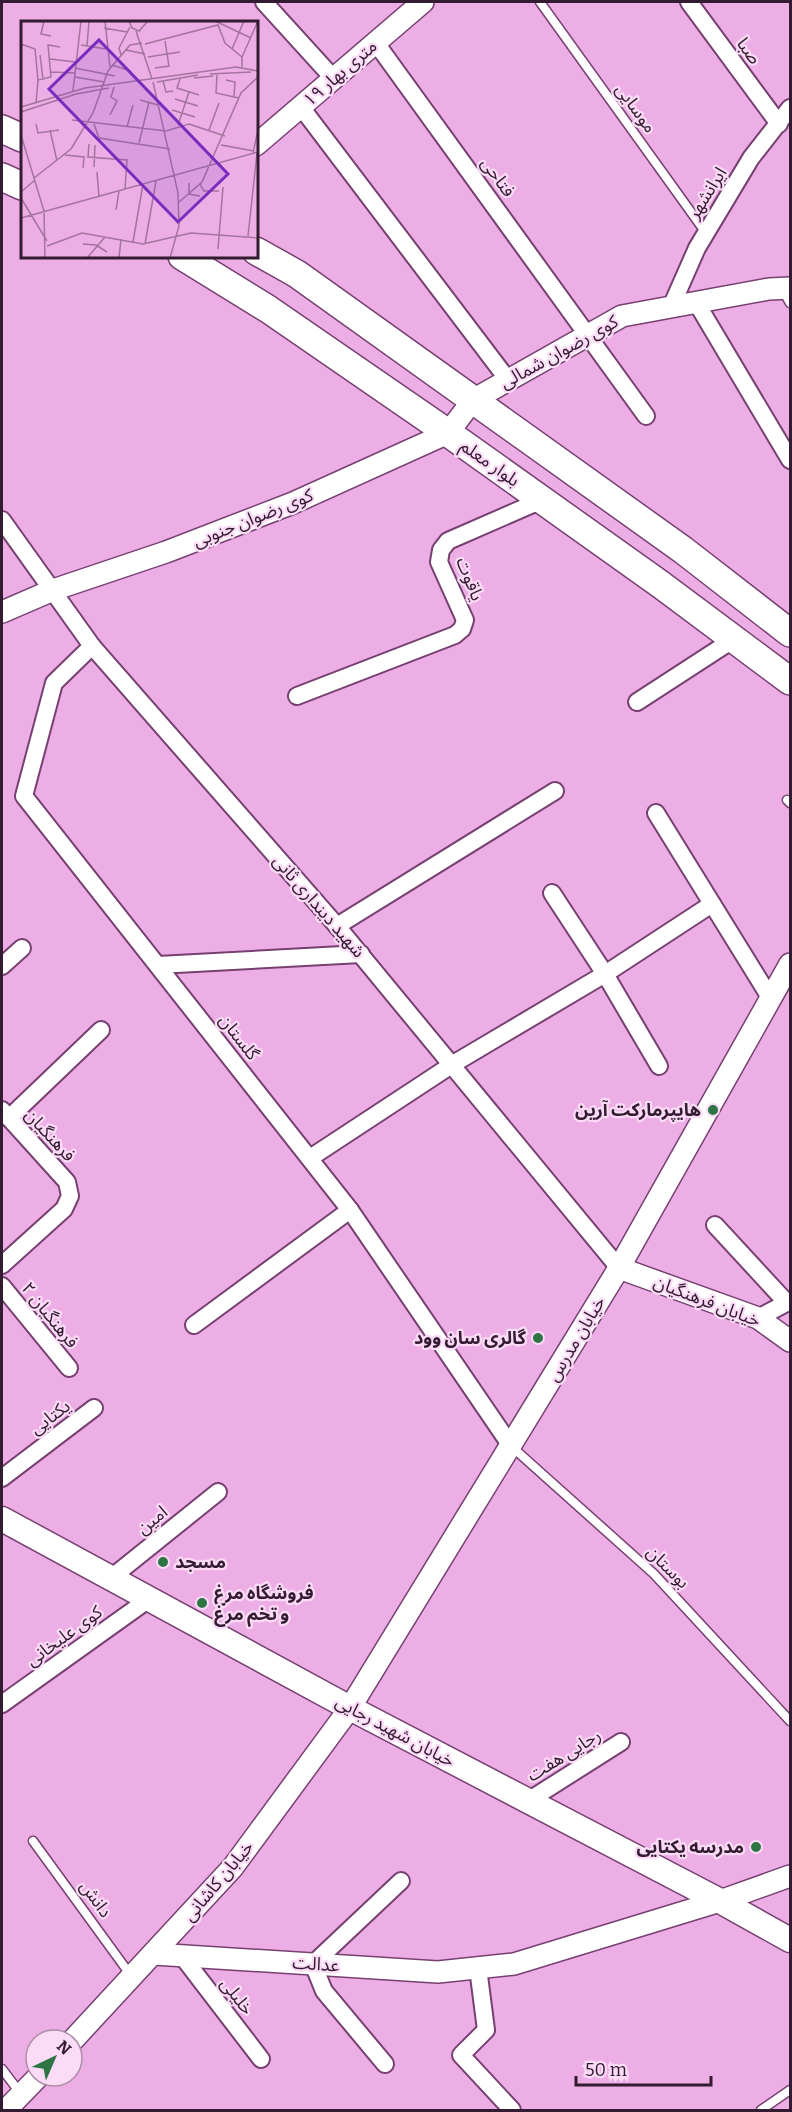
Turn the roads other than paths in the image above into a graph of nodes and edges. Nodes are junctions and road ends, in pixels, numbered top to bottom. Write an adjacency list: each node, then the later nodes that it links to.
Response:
1 (264, 2): 6 (street)
2 (423, 2): 5 (street, ۱۹ متری بهار)
3 (540, 2): 15 (lane, موسایی)
4 (689, 2): 9 (street, صبا)
5 (376, 43): 6 (street, ۱۹ متری بهار); 21 (street, فتاحی)
6 (334, 78): 7 (street, ۱۹ متری بهار)
7 (301, 107): 12 (street, ۱۹ متری بهار); 22 (street)
8 (790, 108): 9 (street, ایرانشهر)
9 (778, 124): 15 (street, ایرانشهر)
10 (2, 129): 11 (main road)
11 (21, 138)
12 (258, 143)
13 (2, 177): 14 (main road)
14 (21, 186)
15 (706, 233): 20 (street, ایرانشهر)
16 (258, 252): 23 (main road)
17 (185, 258): 25 (main road, بلوار معلم)
18 (788, 293): 19 (street, کوی رضوان شمالی)
19 (696, 302): 20 (street, کوی رضوان شمالی); 26 (street)
20 (671, 307): 21 (street, کوی رضوان شمالی)
21 (589, 335): 22 (street, کوی رضوان شمالی); 24 (street, فتاحی)
22 (508, 380): 23 (street, کوی رضوان شمالی)
23 (473, 400): 25 (street); 31 (main road)
24 (646, 416)
25 (448, 433): 27 (main road, بلوار معلم); 29 (street, کوی رضوان جنوبی)
26 (790, 460)
27 (542, 501): 32 (main road, بلوار معلم); 35 (street, یاقوت)
28 (2, 520): 29 (street, شهید دینداری ثانی)
29 (53, 590): 30 (street); 33 (street, شهید دینداری ثانی)
30 (2, 612)
31 (790, 633)
32 (734, 639): 34 (main road, بلوار معلم); 36 (street)
33 (92, 646): 41 (street, شهید دینداری ثانی); 45 (street, گلستان)
34 (790, 681)
35 (297, 696)
36 (637, 702)
37 (555, 791): 41 (street)
38 (656, 813): 40 (street)
39 (552, 893): 47 (street)
40 (712, 904): 47 (street); 48 (street)
41 (337, 926): 43 (street, شهید دینداری ثانی)
42 (22, 948): 46 (street)
43 (361, 954): 45 (street); 50 (street, شهید دینداری ثانی)
44 (790, 964): 48 (street, خیابان مدرس)
45 (158, 965): 53 (street, گلستان)
46 (2, 966)
47 (605, 974): 50 (street); 51 (street)
48 (771, 999): 57 (street, خیابان مدرس)
49 (101, 1030): 52 (street)
50 (453, 1064): 53 (street); 57 (street, شهید دینداری ثانی)
51 (659, 1066)
52 (5, 1114): 56 (street, فرهنگیان)
53 (310, 1158): 54 (street, گلستان)
54 (350, 1210): 61 (street); 65 (street, گلستان)
55 (715, 1226): 59 (street)
56 (2, 1265)
57 (619, 1268): 60 (street, خیابان فرهنگیان); 65 (street, خیابان مدرس)
58 (2, 1286): 63 (street, فرهنگیان ۲)
59 (789, 1302): 60 (street)
60 (758, 1318): 62 (street, خیابان فرهنگیان)
61 (194, 1325)
62 (790, 1341)
63 (69, 1368)
64 (94, 1408): 66 (street, یکتایی)
65 (511, 1446): 72 (street, خیابان مدرس); 73 (lane, بوستان)
66 (2, 1478)
67 (218, 1492): 69 (street, امین)
68 (5, 1524): 69 (main road, خیابان شهید رجایی)
69 (111, 1578): 70 (main road, خیابان شهید رجایی)
70 (149, 1599): 71 (street, کوی علیخانی); 72 (main road, خیابان شهید رجایی)
71 (2, 1704)
72 (351, 1708): 75 (main road, خیابان شهید رجایی); 81 (street, خیابان کاشانی)
73 (790, 1721)
74 (621, 1742): 75 (street, رجایی هفت)
75 (528, 1801): 79 (main road, خیابان شهید رجایی)
76 (33, 1841): 85 (lane, دانش)
77 (790, 1876): 79 (street, عدالت)
78 (401, 1881): 83 (street)
79 (720, 1901): 80 (main road, خیابان شهید رجایی); 84 (street, عدالت)
80 (790, 1940)
81 (154, 1954): 82 (street, عدالت); 85 (street, خیابان کاشانی)
82 (182, 1956): 83 (street, عدالت); 87 (street, خلیلی)
83 (313, 1964): 84 (street, عدالت); 88 (street)
84 (478, 1968): 94 (street)
85 (132, 1977): 86 (street, خیابان کاشانی)
86 (84, 2028)
87 (261, 2059)
88 (384, 2064)
89 (2, 2069): 92 (lane)
90 (28, 2088): 92 (street)
91 (790, 2090): 95 (lane)
92 (21, 2095): 93 (street)
93 (6, 2110)
94 (512, 2110)
95 (761, 2110)

